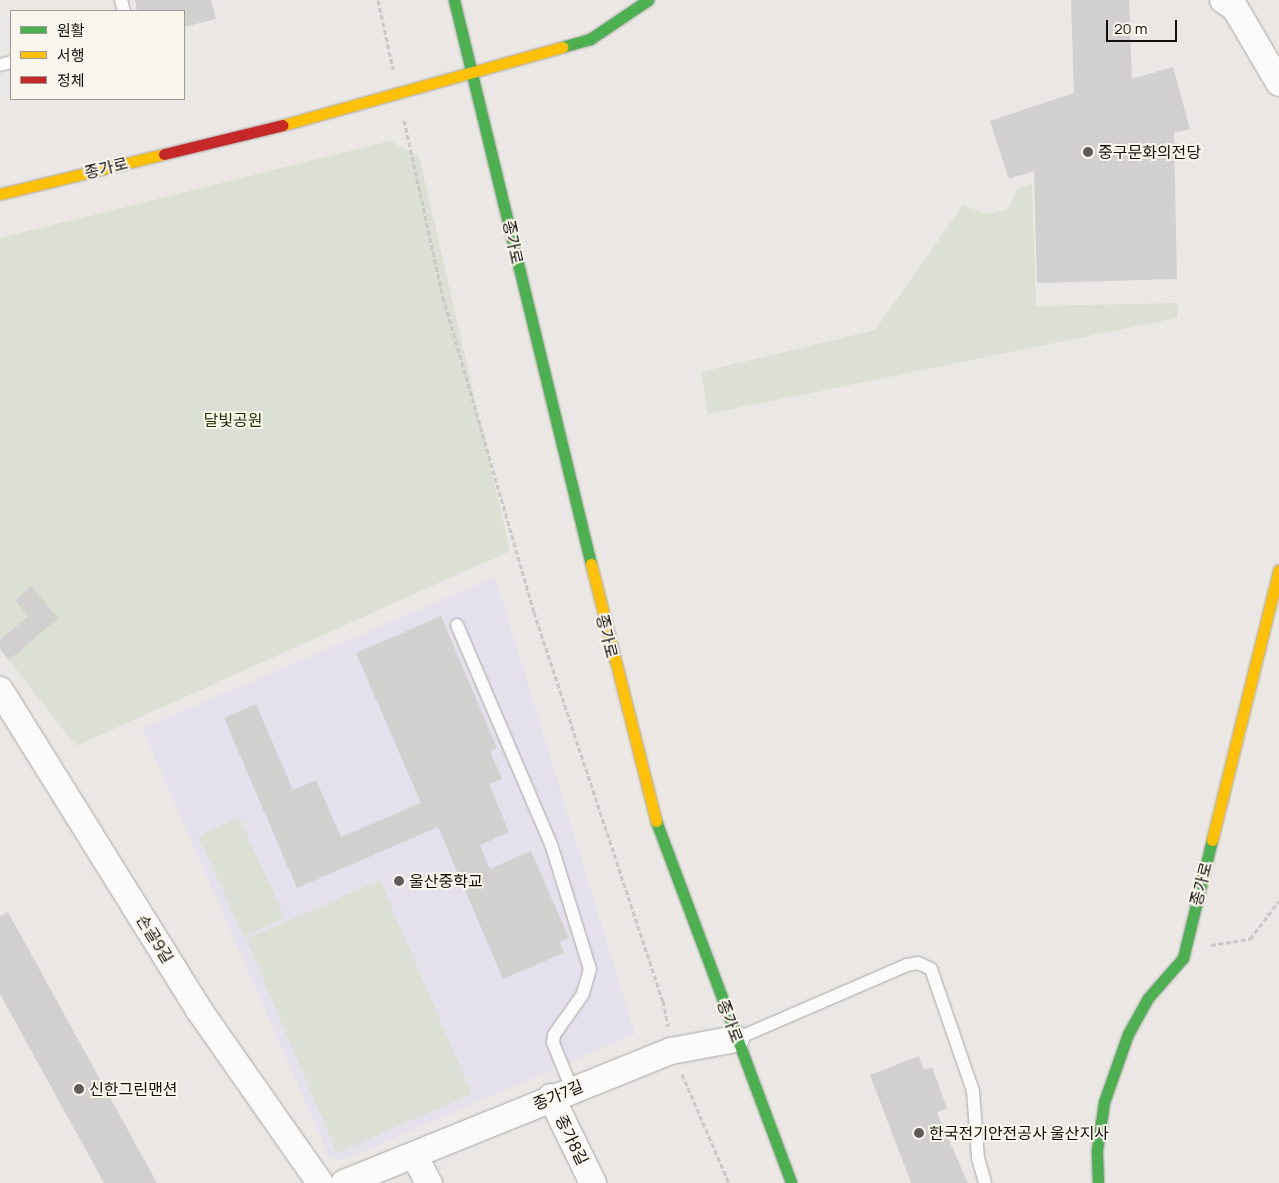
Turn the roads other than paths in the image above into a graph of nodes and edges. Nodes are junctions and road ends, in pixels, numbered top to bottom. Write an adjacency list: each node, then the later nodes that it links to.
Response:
1 (454, 0): 4 (street, 종가로)
2 (648, 0): 4 (street, 종가로)
3 (1236, 5): 5 (street)
4 (474, 73): 6 (street, 종가로); 10 (street, 종가로)
5 (1279, 83)
6 (0, 194)
7 (1279, 570): 19 (street, 종가로)
8 (457, 625): 11 (lane)
9 (0, 690): 13 (street, 손골9길)
10 (736, 1039): 11 (street, 종가7길); 17 (street, 종가로); 18 (lane)
11 (562, 1093): 12 (street, 종가7길); 16 (street, 종가8길)
12 (414, 1155): 14 (street, 종가7길); 15 (street)
13 (320, 1183)
14 (344, 1183)
15 (429, 1183)
16 (594, 1183)
17 (791, 1183)
18 (985, 1183)
19 (1098, 1183)

